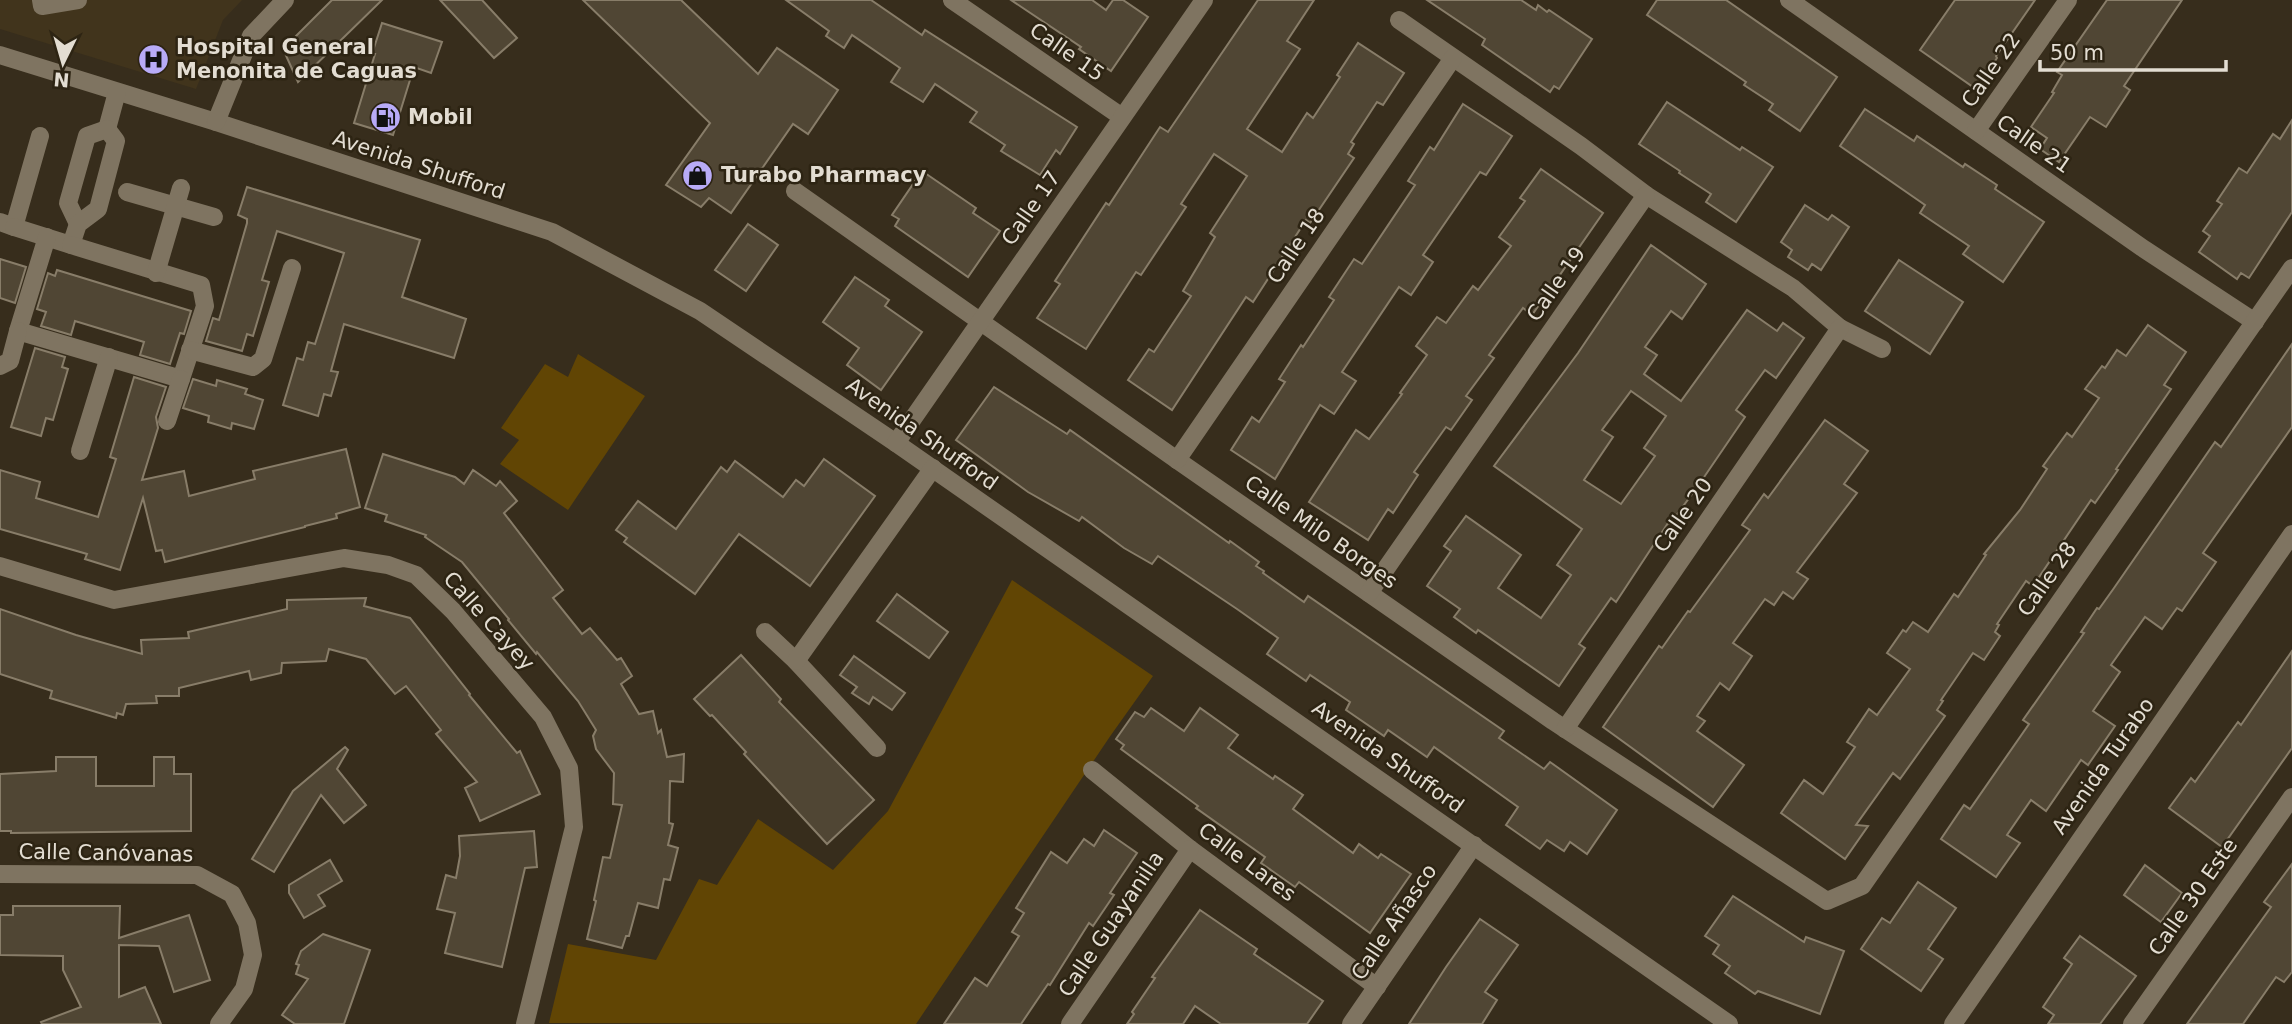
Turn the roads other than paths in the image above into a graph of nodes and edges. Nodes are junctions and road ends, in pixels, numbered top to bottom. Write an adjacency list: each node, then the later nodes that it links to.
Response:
1 (41, 0): 2 (street)
2 (78, 0)
3 (285, 0): 13 (street)
4 (952, 0): 12 (street, Calle 15)
5 (1204, 0): 12 (street, Calle 17)
6 (1789, 0): 15 (street, Calle 21)
7 (2068, 0): 15 (street, Calle 22)
8 (1399, 20): 10 (street)
9 (0, 55): 11 (street, Avenida Shufford)
10 (1453, 58): 20 (street); 42 (street, Calle 18)
11 (117, 92): 13 (street, Avenida Shufford); 14 (street)
12 (1122, 117): 30 (street, Calle 17)
13 (216, 122): 40 (street, Avenida Shufford)
14 (107, 129): 23 (street); 23 (street)
15 (1976, 131): 31 (street, Calle 21)
16 (40, 135): 24 (street)
17 (181, 188): 21 (street)
18 (795, 191): 30 (street, Calle Milo Borges)
19 (127, 192): 21 (street)
20 (1646, 195): 32 (street); 46 (street, Calle 19)
21 (176, 206): 22 (street); 29 (street)
22 (214, 217)
23 (78, 224): 26 (street)
24 (7, 225): 25 (street)
25 (47, 237): 26 (street); 33 (street)
26 (71, 245): 29 (street)
27 (292, 268): 35 (street)
28 (2292, 268): 31 (street, Calle 28)
29 (156, 273): 35 (street)
30 (980, 322): 40 (street, Calle 17); 42 (street, Calle Milo Borges)
31 (2255, 322): 56 (street, Calle 28)
32 (1840, 328): 34 (street); 49 (street, Calle 20)
33 (18, 331): 36 (street); 37 (street)
34 (1882, 349)
35 (190, 350): 38 (street)
36 (109, 357): 38 (street); 41 (street)
37 (0, 366)
38 (181, 379): 39 (street)
39 (167, 421)
40 (896, 443): 43 (street, Avenida Shufford)
41 (80, 451)
42 (1177, 460): 46 (street, Calle Milo Borges)
43 (933, 468): 48 (street); 53 (street, Avenida Shufford)
44 (2292, 534): 63 (street, Avenida Turabo)
45 (0, 566): 59 (street, Calle Cayey)
46 (1369, 593): 49 (street, Calle Milo Borges)
47 (765, 632): 48 (street)
48 (796, 661): 50 (street)
49 (1565, 729): 56 (street, Calle Milo Borges)
50 (877, 748)
51 (1092, 770): 54 (street, Calle Lares)
52 (2292, 797): 64 (street, Calle 30 Este)
53 (1474, 845): 57 (street, Calle Añasco); 62 (street, Avenida Shufford)
54 (1190, 849): 57 (street, Calle Lares); 60 (street, Calle Guayanilla)
55 (0, 874): 58 (street, Calle Canóvanas)
56 (1827, 901)
57 (1377, 986): 61 (street, Calle Añasco)
58 (219, 1024)
59 (525, 1024)
60 (1070, 1024)
61 (1351, 1024)
62 (1729, 1024)
63 (1953, 1024)
64 (2132, 1024)

